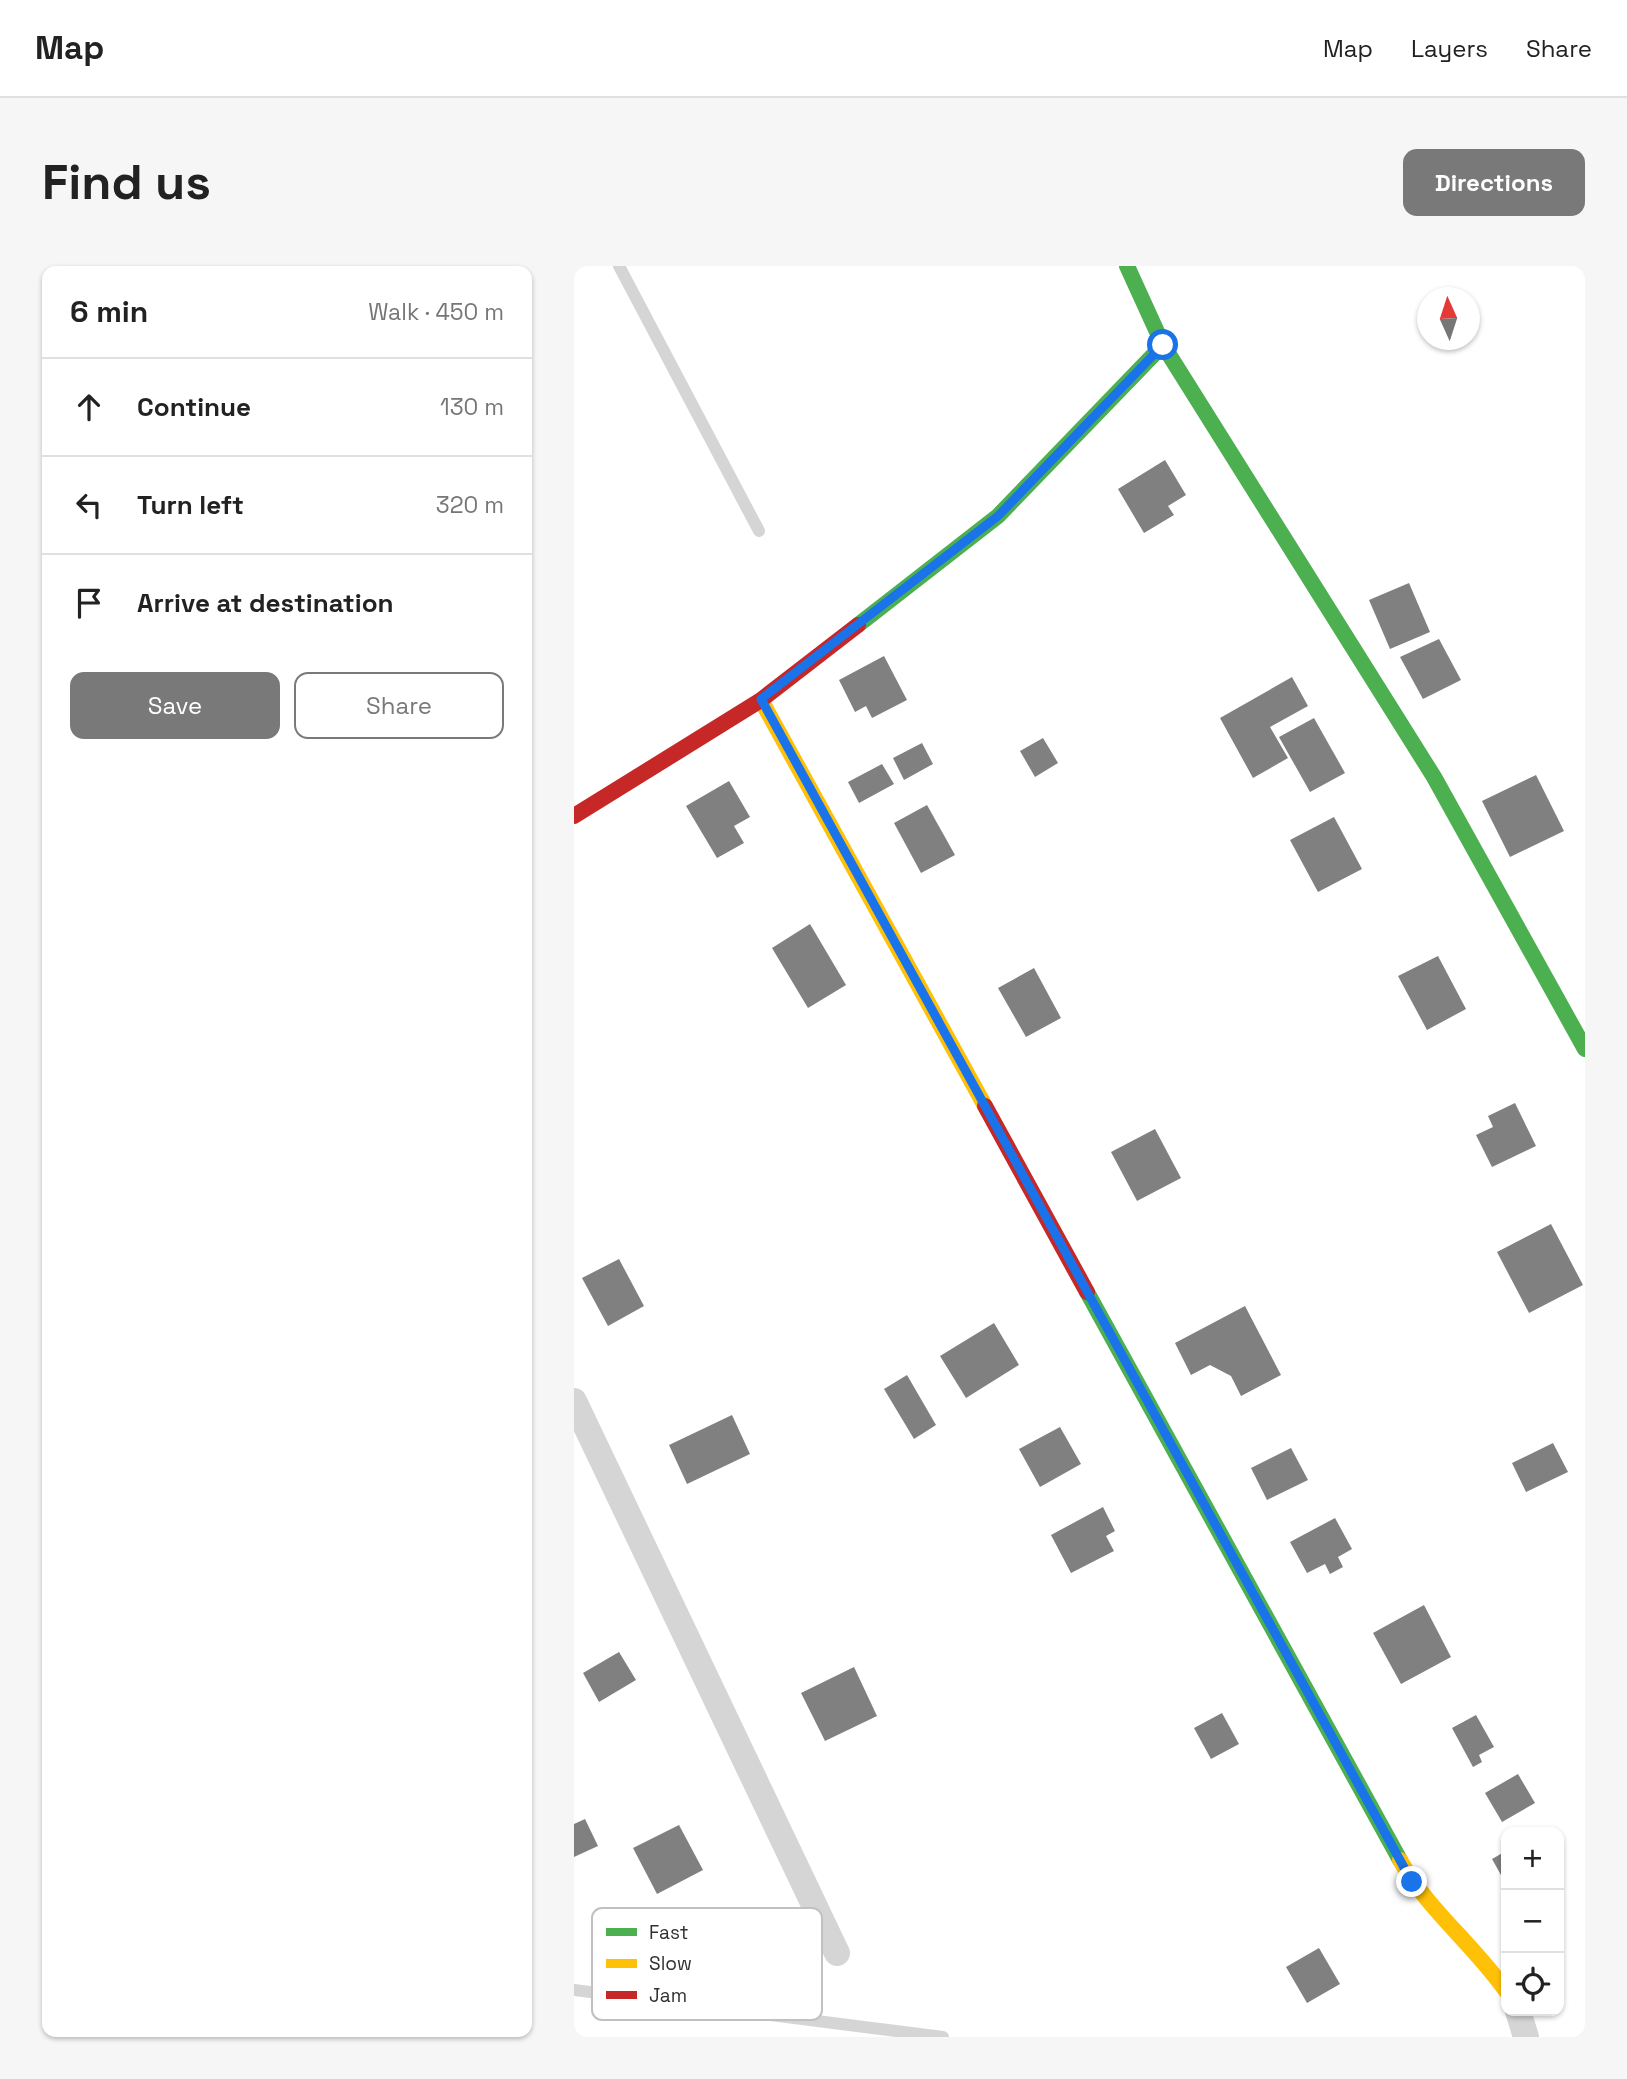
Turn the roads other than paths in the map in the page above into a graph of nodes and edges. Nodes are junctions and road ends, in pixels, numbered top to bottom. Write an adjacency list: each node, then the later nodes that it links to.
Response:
1 (619, 266): 4 (lane)
2 (1127, 266): 3 (street)
3 (1163, 345): 5 (street); 7 (street)
4 (759, 531)
5 (761, 699): 6 (street); 12 (street)
6 (574, 816)
7 (1585, 1049)
8 (574, 1401): 9 (street)
9 (816, 1908)
10 (822, 1922): 11 (street)
11 (837, 1953)
12 (1501, 1984)
13 (574, 1990): 14 (lane)
14 (592, 1992)
15 (1519, 2016): 18 (street)
16 (810, 2020): 17 (lane)
17 (943, 2037)
18 (1526, 2037)

